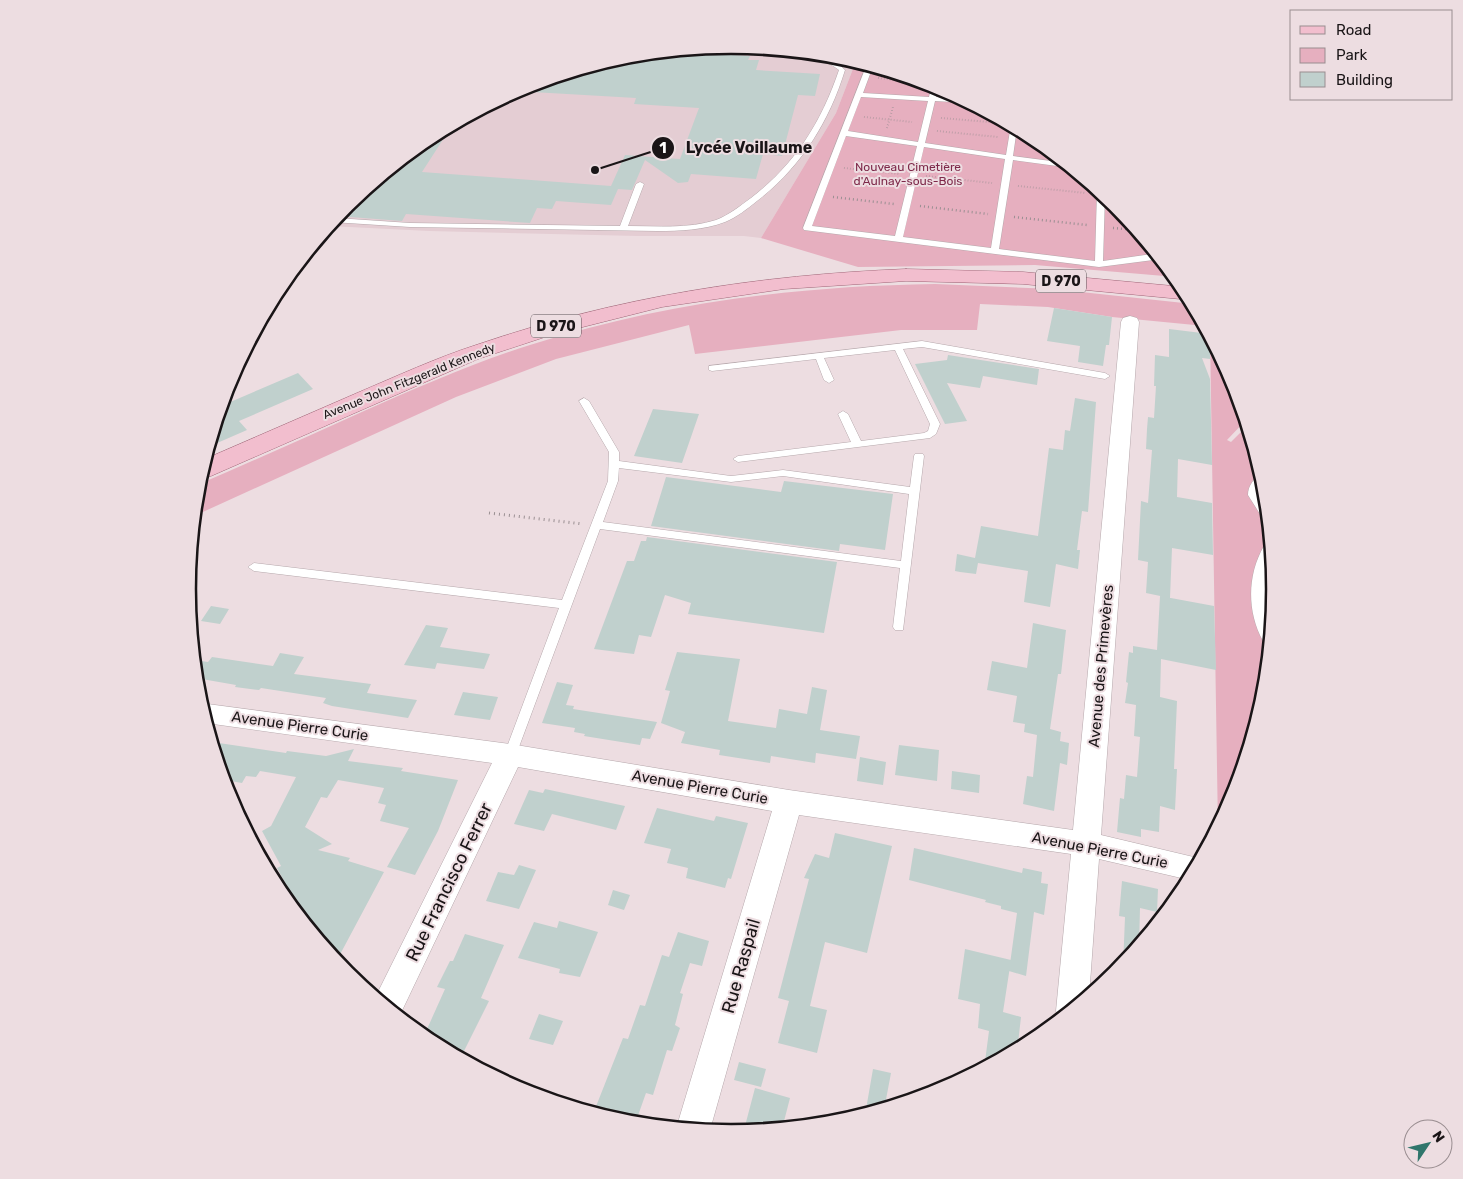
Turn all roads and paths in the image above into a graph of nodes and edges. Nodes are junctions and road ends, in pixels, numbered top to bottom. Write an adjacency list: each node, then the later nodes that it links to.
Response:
1 (836, 64): 35 (lane)
2 (867, 71): 3 (lane)
3 (865, 77): 4 (path); 6 (lane)
4 (897, 80)
5 (933, 93): 7 (lane)
6 (858, 95): 7 (lane); 10 (lane)
7 (932, 99): 8 (lane); 11 (lane)
8 (948, 100)
9 (895, 102): 12 (path)
10 (850, 116): 12 (path); 16 (lane)
11 (928, 116): 14 (path); 15 (lane)
12 (889, 120): 13 (path); 18 (path)
13 (918, 123)
14 (994, 123)
15 (924, 130): 19 (path); 21 (lane)
16 (844, 133): 18 (lane); 24 (lane)
17 (1012, 134): 19 (lane)
18 (883, 138): 21 (lane)
19 (1012, 139): 20 (path); 22 (lane)
20 (1022, 140)
21 (921, 144): 22 (lane); 25 (lane)
22 (1010, 158): 23 (lane); 27 (lane)
23 (1059, 165)
24 (831, 166): 25 (path); 29 (lane)
25 (913, 175): 27 (path); 31 (lane)
26 (640, 184): 35 (lane)
27 (1006, 185): 28 (path); 32 (lane)
28 (1090, 192)
29 (820, 196): 31 (path); 37 (lane)
30 (1101, 202): 34 (lane)
31 (906, 205): 32 (path); 37 (lane)
32 (1001, 215): 34 (path); 38 (lane)
33 (344, 221): 35 (lane)
34 (1100, 226): 36 (path); 40 (lane)
35 (623, 228)
36 (1127, 229)
37 (898, 240): 38 (lane)
38 (995, 251): 40 (lane)
39 (1152, 257): 40 (lane)
40 (1099, 264)
41 (1178, 293): 54 (main road, Avenue John Fitzgerald Kennedy / D 970)
42 (1130, 322): 46 (street, Avenue des Primevères)
43 (898, 347): 44 (lane); 46 (lane); 50 (lane)
44 (819, 356): 45 (lane); 47 (lane)
45 (712, 368)
46 (1115, 378): 67 (street, Avenue des Primevères)
47 (829, 380)
48 (584, 401): 53 (lane)
49 (844, 414): 50 (lane)
50 (857, 444): 52 (lane)
51 (919, 456): 55 (lane)
52 (738, 459)
53 (614, 464): 55 (lane); 57 (lane)
54 (210, 466)
55 (915, 491): 59 (lane)
56 (489, 513): 57 (path)
57 (597, 525): 59 (lane); 61 (lane)
58 (1266, 563): 62 (street)
59 (906, 565): 63 (lane)
60 (254, 567): 61 (lane)
61 (567, 605): 65 (lane)
62 (1266, 625)
63 (899, 627)
64 (211, 713): 65 (street, Avenue Pierre Curie)
65 (510, 755): 66 (street, Avenue Pierre Curie); 69 (street, Rue Francisco Ferrer)
66 (789, 802): 67 (street, Avenue Pierre Curie); 71 (street, Rue Raspail)
67 (1086, 844): 68 (street, Avenue Pierre Curie); 70 (street, Avenue des Primevères)
68 (1189, 867)
69 (390, 1002)
70 (1073, 1002)
71 (696, 1124)

